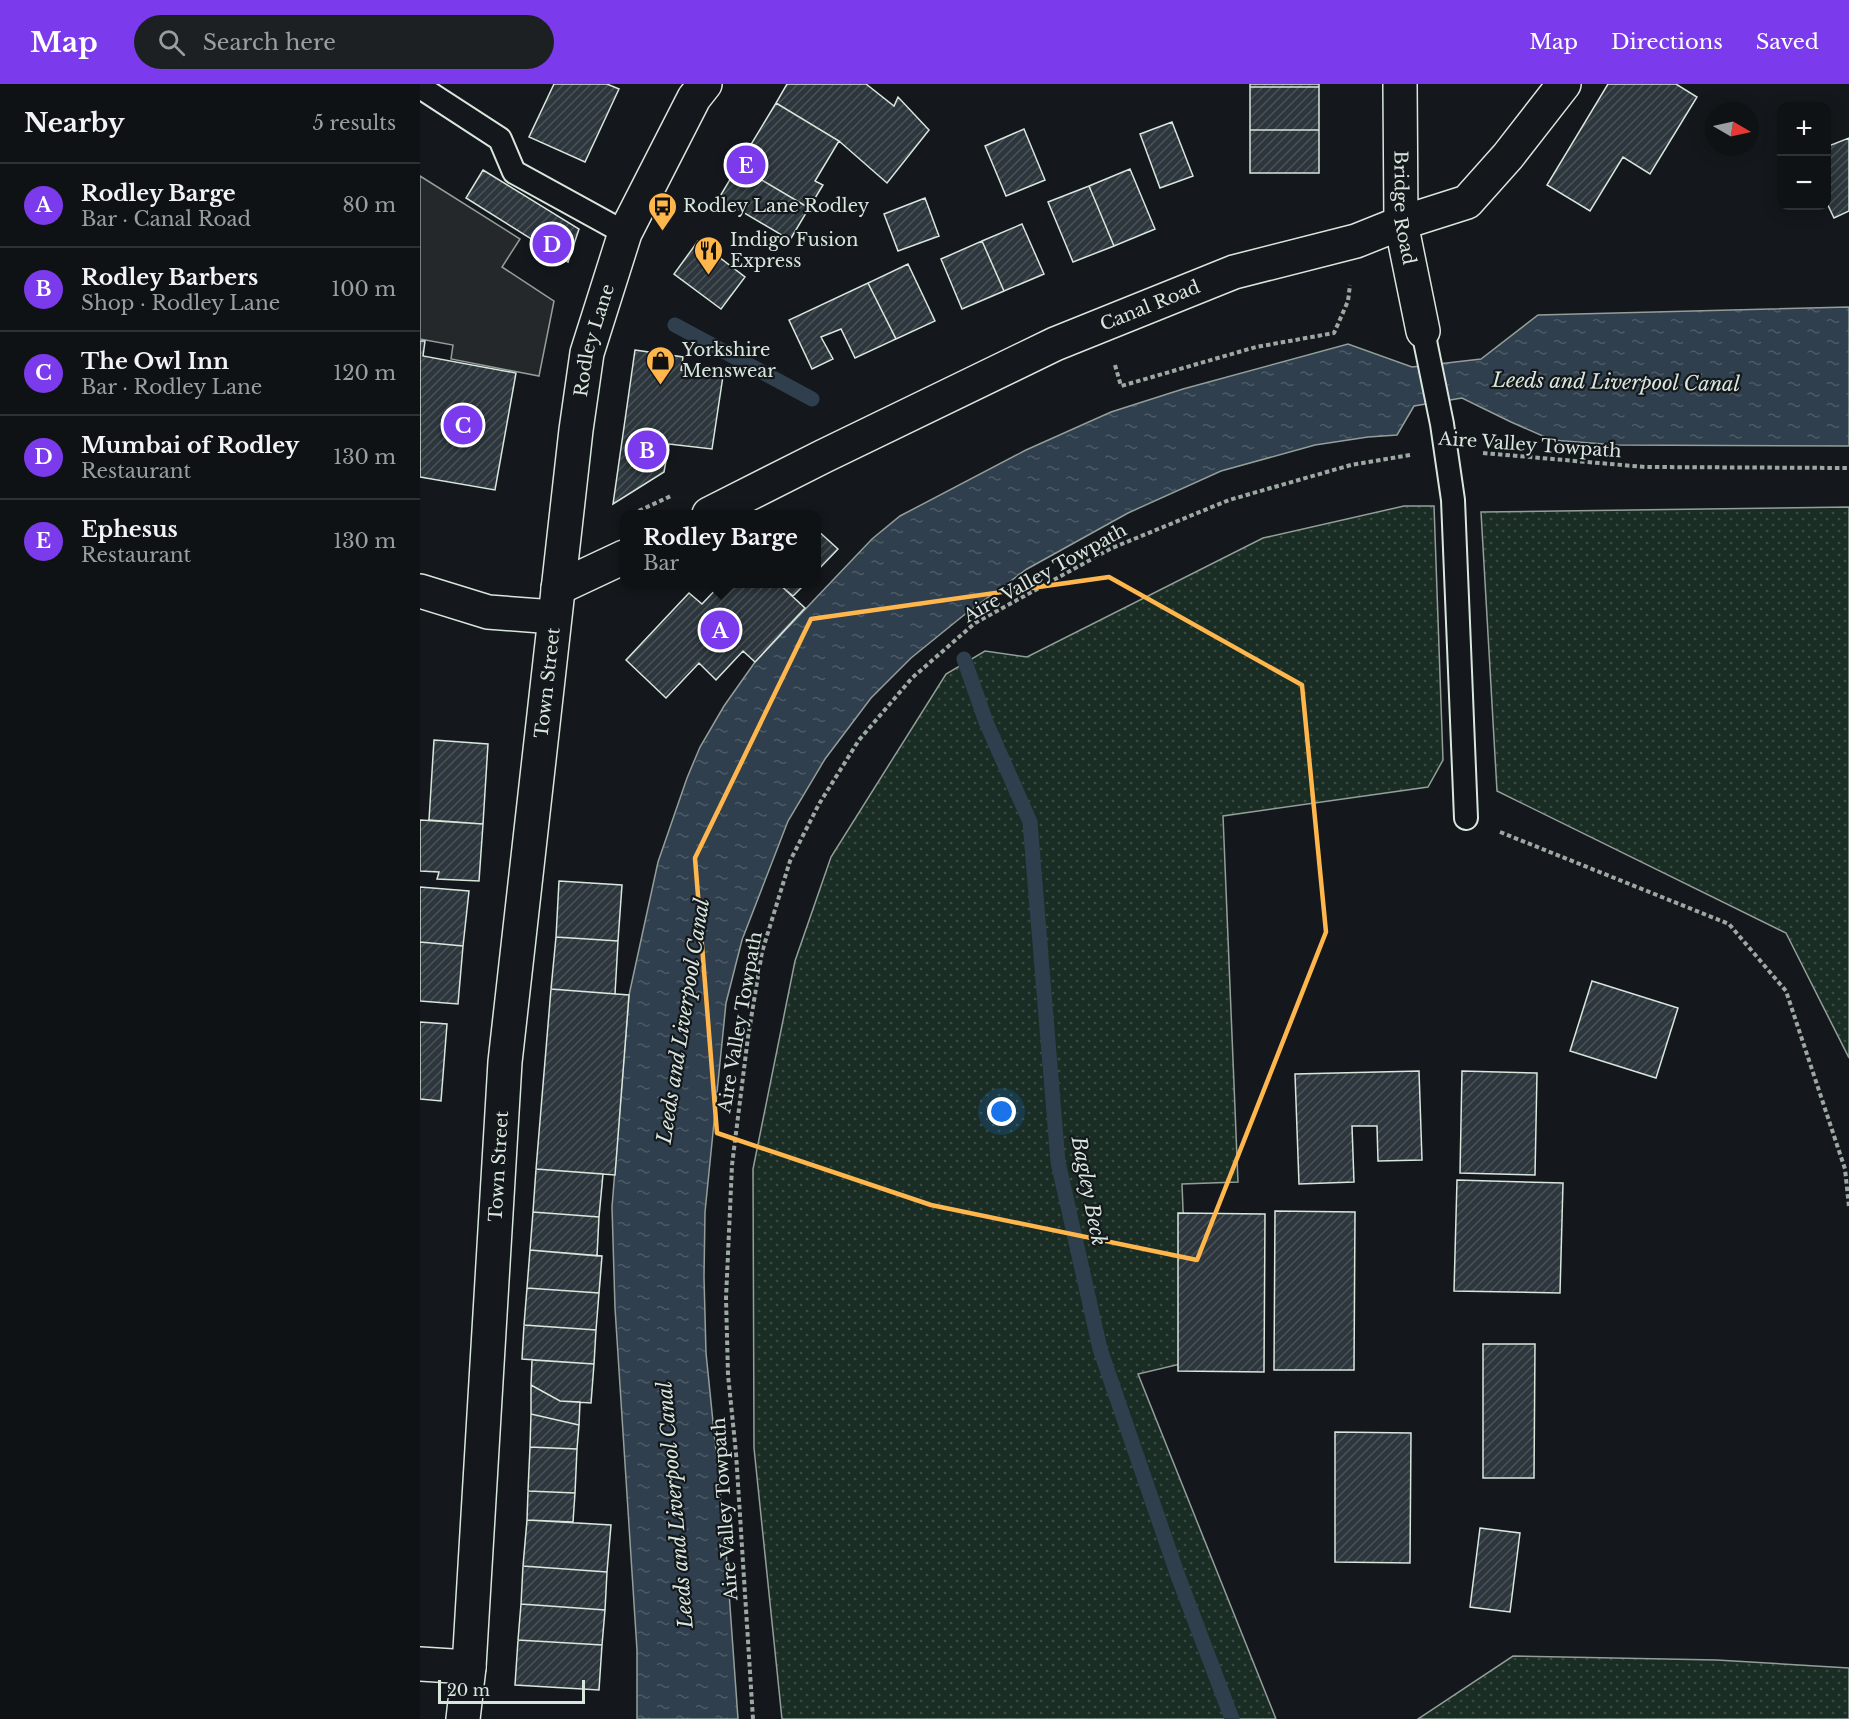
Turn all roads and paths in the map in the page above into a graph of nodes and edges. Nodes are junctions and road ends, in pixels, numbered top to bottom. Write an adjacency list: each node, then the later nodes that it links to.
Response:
1 (705, 84): 6 (main road, Rodley Lane)
2 (1400, 84): 5 (main road, Bridge Road)
3 (1564, 84): 5 (main road, Canal Road)
4 (420, 87): 6 (lane)
5 (1401, 223): 7 (main road, Bridge Road); 12 (main road, Canal Road)
6 (626, 233): 15 (main road, Rodley Lane)
7 (1423, 331): 10 (lane)
8 (1334, 333): 9 (path)
9 (1120, 386)
10 (1445, 449): 11 (path, Aire Valley Towpath); 16 (lane); 21 (path, Aire Valley Towpath)
11 (1849, 468)
12 (717, 510)
13 (620, 560): 15 (main road)
14 (420, 591): 15 (main road)
15 (556, 602): 19 (main road, Town Street)
16 (1466, 818): 17 (path)
17 (1849, 1207)
18 (420, 1664): 19 (main road)
19 (469, 1667): 20 (main road, Town Street)
20 (463, 1719)
21 (753, 1719)

